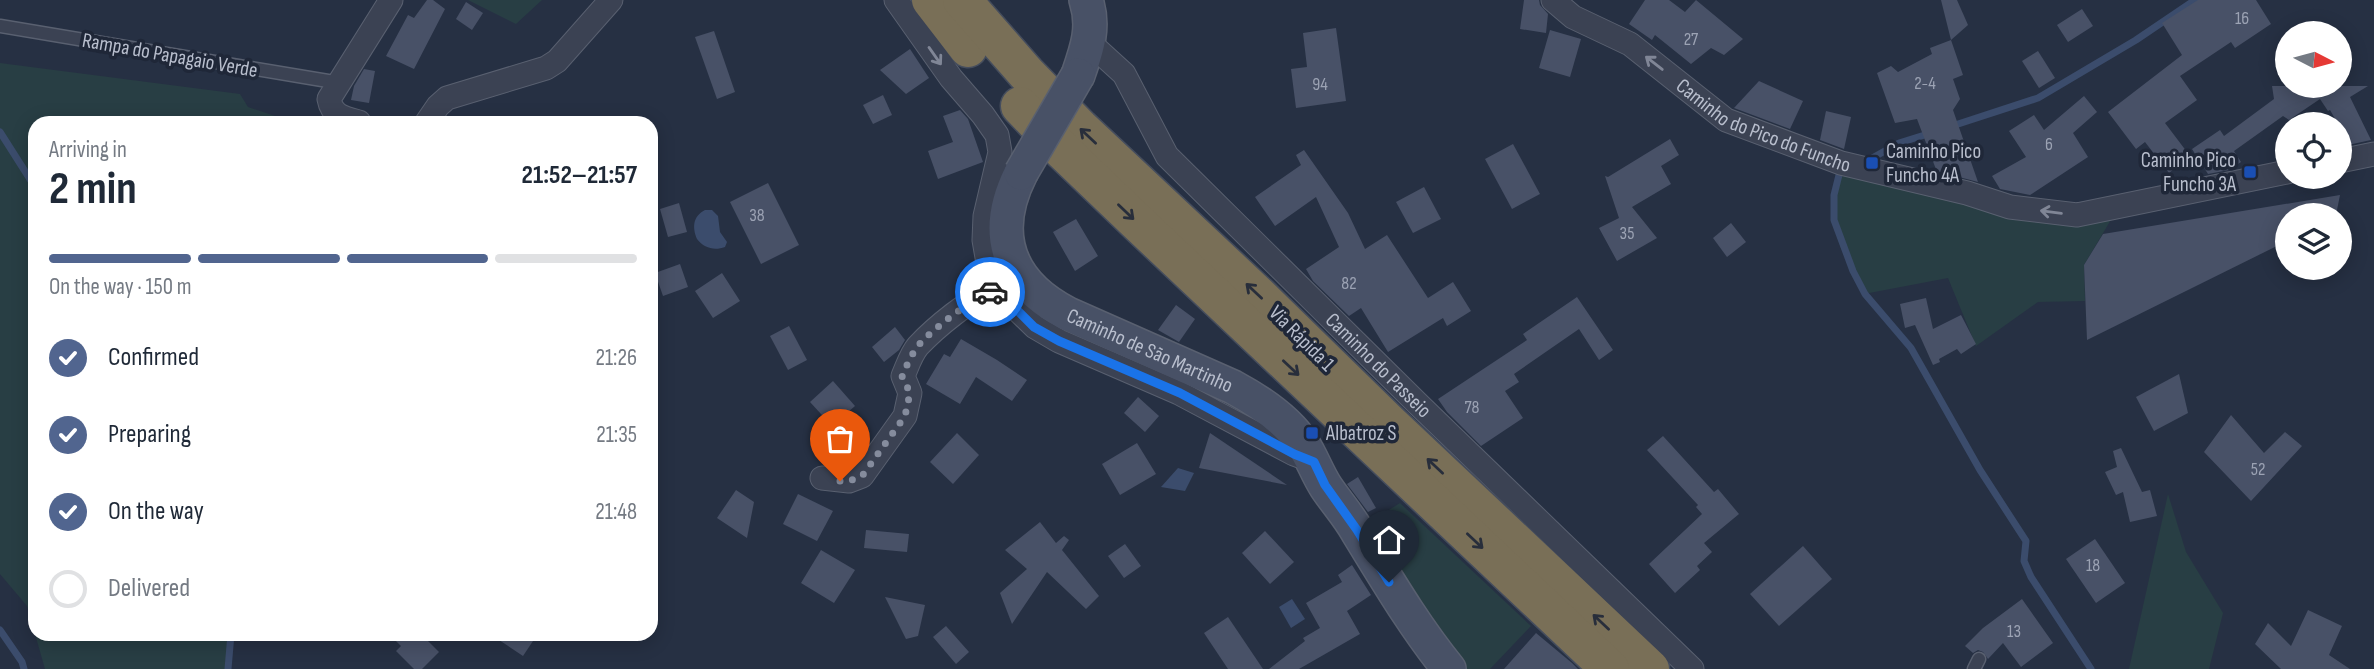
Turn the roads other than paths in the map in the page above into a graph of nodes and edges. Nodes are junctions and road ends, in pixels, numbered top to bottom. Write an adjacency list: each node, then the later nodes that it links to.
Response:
1 (391, 0): 10 (street)
2 (611, 0): 12 (street)
3 (896, 0): 16 (street, one-way to 16)
4 (931, 0): 20 (highway, Via Rápida 1, one-way to 20)
5 (962, 0): 21 (highway, Via Rápida 1, one-way to 5)
6 (1086, 0): 9 (street, Caminho de São Martinho)
7 (1553, 0): 15 (street, Caminho do Pico do Funcho, one-way to 7)
8 (0, 26): 10 (lane, Rampa do Papagaio Verde)
9 (1090, 43): 17 (street, Caminho de São Martinho, bridge); 22 (street, Caminho do Passeio)
10 (340, 83): 11 (street)
11 (340, 116)
12 (431, 116)
13 (2374, 154): 14 (street)
14 (2352, 159)
15 (2275, 174)
16 (993, 292): 17 (street); 18 (street)
17 (1314, 462): 19 (street, Caminho de São Martinho)
18 (822, 478)
19 (1449, 669)
20 (1610, 669)
21 (1650, 669)
22 (1692, 669)

